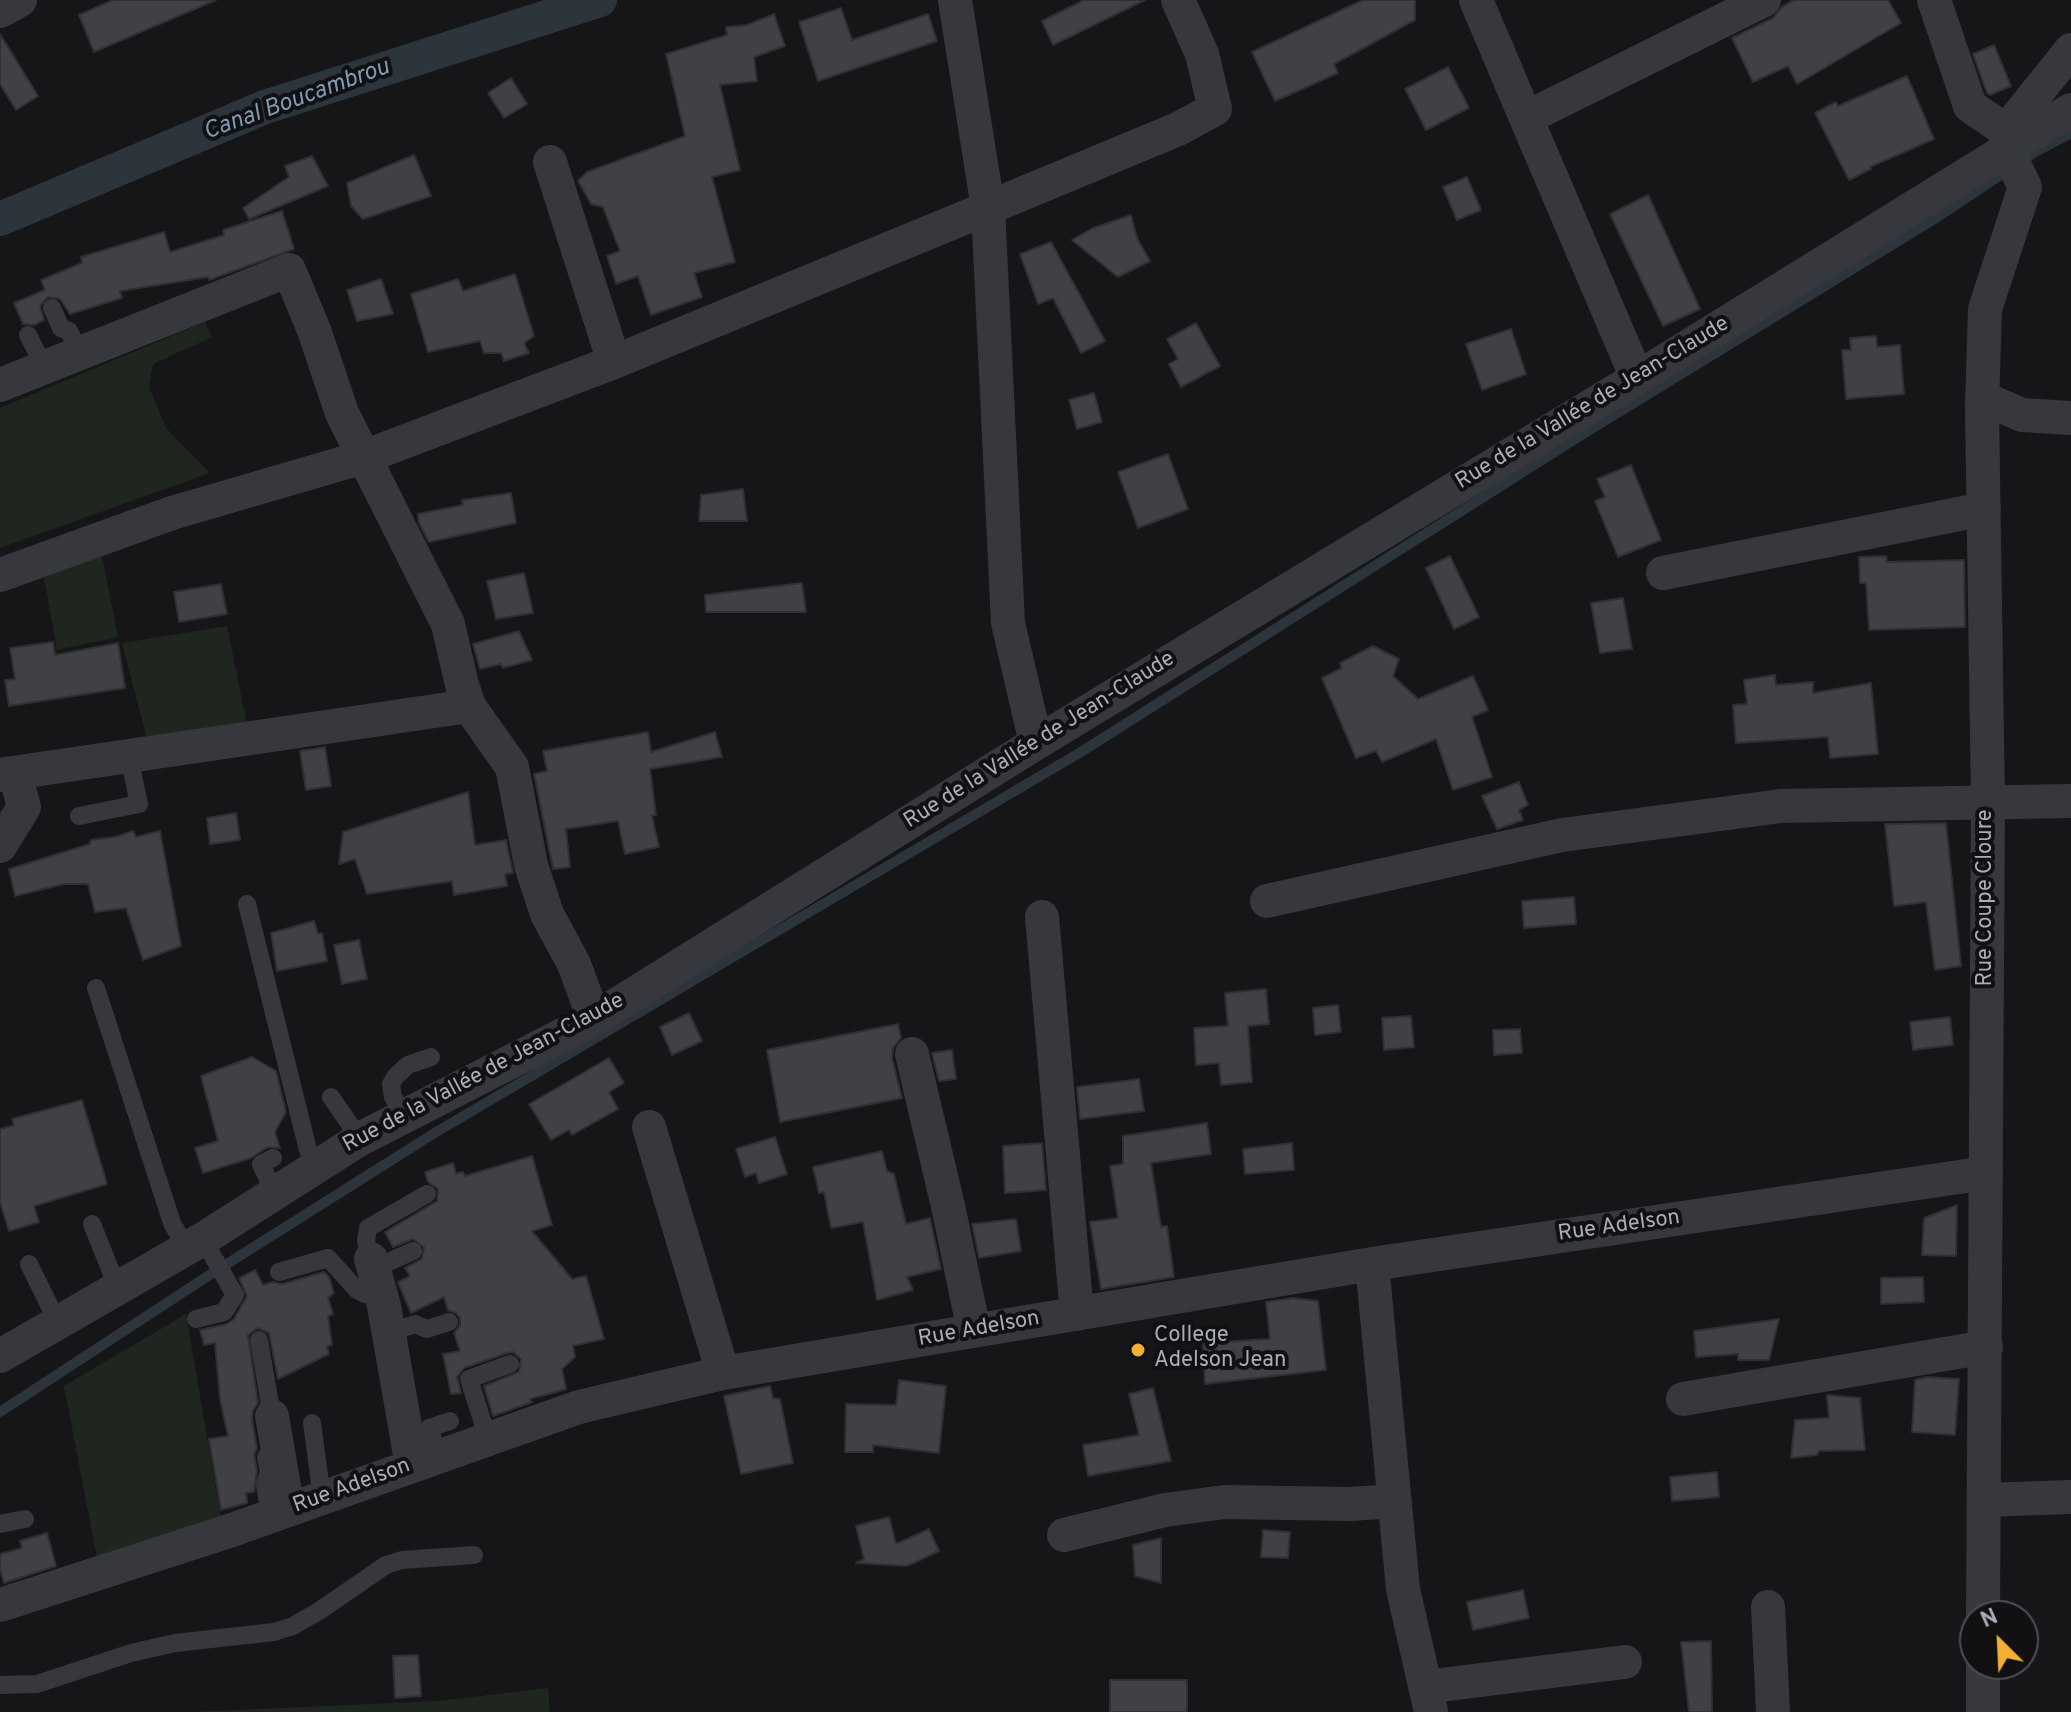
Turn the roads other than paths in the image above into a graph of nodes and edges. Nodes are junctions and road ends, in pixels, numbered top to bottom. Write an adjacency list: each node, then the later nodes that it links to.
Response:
1 (20, 0): 7 (street)
2 (955, 0): 13 (street)
3 (1178, 0): 13 (street)
4 (1476, 0): 10 (street)
5 (1764, 0): 10 (street)
6 (1934, 0): 11 (street)
7 (0, 11)
8 (2071, 50): 11 (street)
9 (2071, 110): 11 (street, Rue de la Vallée de Jean-Claude)
10 (1526, 118): 19 (street)
11 (2011, 144): 19 (street, Rue de la Vallée de Jean-Claude); 21 (street, Rue Coupe Cloure)
12 (550, 162): 17 (street)
13 (988, 208): 17 (street); 28 (street)
14 (52, 308): 16 (lane)
15 (28, 335): 18 (lane)
16 (78, 336): 18 (street); 23 (street)
17 (614, 362): 23 (street)
18 (45, 368): 20 (street)
19 (1637, 378): 28 (street, Rue de la Vallée de Jean-Claude)
20 (0, 385)
21 (1983, 398): 22 (street); 24 (street, Rue Coupe Cloure)
22 (2071, 418)
23 (364, 457): 26 (street); 27 (street)
24 (1984, 509): 25 (street); 32 (street, Rue Coupe Cloure)
25 (1663, 573)
26 (0, 575)
27 (469, 706): 29 (street); 39 (street)
28 (1036, 743): 39 (street, Rue de la Vallée de Jean-Claude)
29 (129, 757): 30 (street); 33 (lane)
30 (8, 774): 34 (street)
31 (2071, 801): 32 (street)
32 (1988, 803): 35 (street); 48 (street, Rue Coupe Cloure)
33 (79, 816)
34 (0, 846)
35 (1267, 901)
36 (247, 904): 47 (lane)
37 (1042, 917): 59 (street)
38 (96, 988): 52 (lane)
39 (594, 1019): 43 (street, Rue de la Vallée de Jean-Claude)
40 (912, 1054): 63 (street)
41 (431, 1057): 43 (lane)
42 (331, 1097): 45 (lane)
43 (404, 1117): 45 (street, Rue de la Vallée de Jean-Claude)
44 (649, 1127): 69 (street)
45 (360, 1139): 47 (street, Rue de la Vallée de Jean-Claude)
46 (273, 1158): 49 (lane)
47 (316, 1165): 49 (street, Rue de la Vallée de Jean-Claude)
48 (1986, 1173): 55 (street, Rue Adelson); 66 (street, Rue Coupe Cloure)
49 (274, 1192): 52 (street, Rue de la Vallée de Jean-Claude)
50 (427, 1194): 57 (lane)
51 (92, 1224): 58 (lane)
52 (200, 1247): 58 (street, Rue de la Vallée de Jean-Claude); 60 (lane)
53 (413, 1251): 57 (lane)
54 (29, 1264): 62 (lane)
55 (1372, 1264): 59 (street, Rue Adelson); 79 (street)
56 (279, 1272): 57 (lane)
57 (375, 1273): 64 (street)
58 (118, 1289): 62 (street, Rue de la Vallée de Jean-Claude)
59 (1077, 1314): 63 (street, Rue Adelson)
60 (196, 1319)
61 (449, 1322): 64 (lane)
62 (58, 1323): 67 (street, Rue de la Vallée de Jean-Claude)
63 (974, 1331): 69 (street, Rue Adelson)
64 (389, 1333): 75 (street)
65 (259, 1340): 73 (lane)
66 (1986, 1347): 70 (street); 78 (street, Rue Coupe Cloure)
67 (0, 1356)
68 (510, 1364): 74 (lane)
69 (723, 1373): 74 (street, Rue Adelson)
70 (1683, 1399)
71 (450, 1421): 75 (lane)
72 (312, 1423): 77 (lane)
73 (267, 1424): 80 (street)
74 (488, 1439): 75 (street, Rue Adelson)
75 (426, 1461): 77 (street, Rue Adelson)
76 (2071, 1497): 78 (street)
77 (322, 1498): 80 (street, Rue Adelson)
78 (1984, 1500): 85 (street, Rue Coupe Cloure)
79 (1395, 1501): 83 (street); 91 (street)
80 (279, 1513): 86 (street, Rue Adelson)
81 (25, 1519): 82 (lane)
82 (0, 1524)
83 (1064, 1535)
84 (474, 1555): 90 (lane)
85 (1983, 1600)
86 (0, 1605)
87 (1768, 1607): 92 (street)
88 (1625, 1662): 91 (street)
89 (1983, 1680): 93 (street)
90 (0, 1685)
91 (1428, 1699)
92 (1773, 1712)
93 (1983, 1712)

